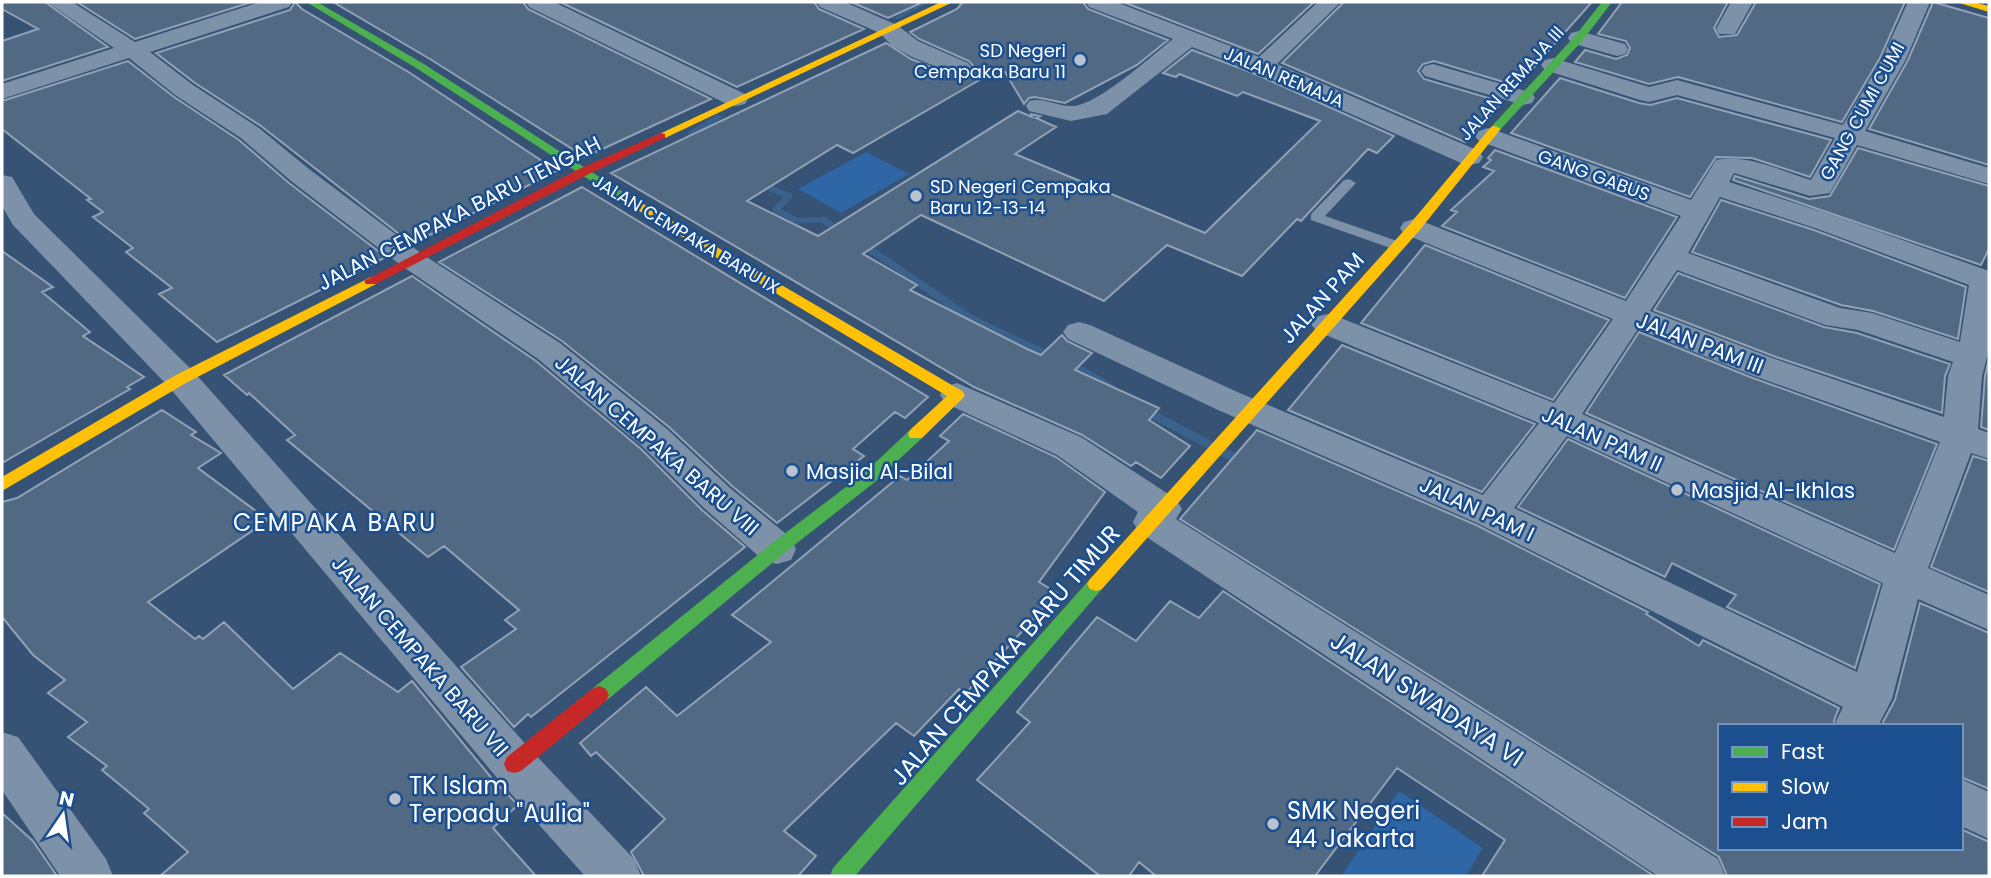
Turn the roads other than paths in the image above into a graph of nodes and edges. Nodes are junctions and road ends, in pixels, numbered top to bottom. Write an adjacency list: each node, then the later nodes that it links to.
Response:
1 (58, 2): 21 (street, JALAN CEMPAKA BARU VIII)
2 (281, 2): 21 (street)
3 (311, 2): 33 (street, JALAN CEMPAKA BARU IX)
4 (537, 2): 15 (street)
5 (828, 2): 16 (street)
6 (948, 2): 16 (street, JALAN CEMPAKA BARU TENGAH)
7 (1097, 2): 18 (street, JALAN REMAJA)
8 (1330, 2): 23 (street)
9 (1607, 2): 19 (street, JALAN REMAJA III)
10 (1742, 2): 17 (street)
11 (1919, 2): 30 (street, GANG CUMI CUMI)
12 (1961, 2): 14 (street)
13 (596, 6): 15 (street)
14 (1989, 9)
15 (571, 17): 27 (street)
16 (881, 27): 24 (street); 27 (street, JALAN CEMPAKA BARU TENGAH)
17 (1727, 29)
18 (1189, 38): 23 (street, JALAN REMAJA); 29 (street)
19 (1579, 38): 20 (street); 22 (street, JALAN REMAJA III)
20 (1617, 49)
21 (134, 51): 26 (street); 41 (street, JALAN CEMPAKA BARU VIII)
22 (1553, 65): 28 (street, JALAN REMAJA III); 30 (street)
23 (1262, 66): 32 (street, JALAN REMAJA)
24 (960, 68)
25 (1433, 72): 28 (street)
26 (2, 92)
27 (742, 97): 33 (street, JALAN CEMPAKA BARU TENGAH)
28 (1523, 98): 31 (street, JALAN REMAJA III)
29 (1038, 106)
30 (1849, 134): 34 (street); 37 (street, GANG CUMI CUMI)
31 (1488, 136): 32 (street, JALAN REMAJA III); 38 (street, GANG GABUS)
32 (1470, 157): 39 (street, JALAN PAM)
33 (583, 172): 41 (street, JALAN CEMPAKA BARU TENGAH); 48 (street, JALAN CEMPAKA BARU IX)
34 (1989, 176)
35 (2, 183): 47 (street, JALAN CEMPAKA BARU VII)
36 (1349, 183): 39 (lane)
37 (1714, 186): 38 (street); 42 (street)
38 (1699, 213): 40 (street)
39 (1406, 237): 43 (street, JALAN PAM III); 44 (street, JALAN PAM)
40 (1671, 257): 43 (street); 46 (street)
41 (412, 260): 47 (street, JALAN CEMPAKA BARU TENGAH); 56 (street, JALAN CEMPAKA BARU VIII)
42 (1986, 285): 46 (street)
43 (1629, 316): 50 (street); 51 (street, JALAN PAM III)
44 (1327, 324): 49 (street, JALAN PAM); 50 (street, JALAN PAM II)
45 (1079, 332): 49 (street, JALAN PAM I)
46 (1979, 345): 51 (street)
47 (181, 379): 53 (street, JALAN CEMPAKA BARU TENGAH); 61 (street, JALAN CEMPAKA BARU VII)
48 (957, 395): 55 (street, JALAN CEMPAKA BARU IX); 56 (street)
49 (1252, 410): 52 (street, JALAN PAM); 54 (street, JALAN PAM I)
50 (1561, 419): 54 (street); 57 (street, JALAN PAM II)
51 (1974, 441): 57 (street)
52 (1201, 463): 55 (street, JALAN CEMPAKA BARU TIMUR)
53 (2, 485)
54 (1490, 513): 59 (street, JALAN PAM I)
55 (1157, 516): 66 (street, JALAN CEMPAKA BARU TIMUR); 67 (street, JALAN SWADAYA VI)
56 (777, 549): 61 (street)
57 (1905, 576): 58 (street, JALAN PAM II); 59 (street)
58 (1989, 613)
59 (1865, 712)
60 (2, 752): 64 (street)
61 (514, 764): 65 (street, JALAN CEMPAKA BARU VII)
62 (1963, 802): 63 (street)
63 (1989, 817)
64 (89, 876)
65 (617, 876)
66 (841, 876)
67 (1701, 876)

